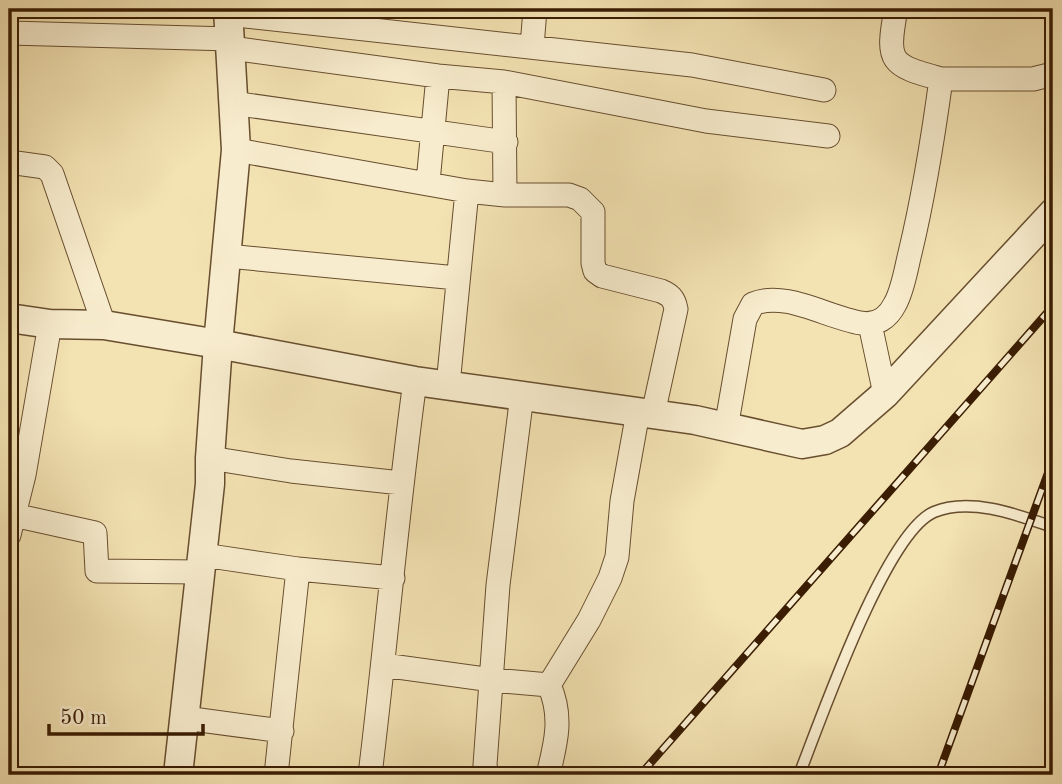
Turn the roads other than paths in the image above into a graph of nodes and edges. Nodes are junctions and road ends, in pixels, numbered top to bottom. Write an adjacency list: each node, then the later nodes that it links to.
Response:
1 (535, 9): 5 (street)
2 (896, 9): 8 (street)
3 (230, 27): 4 (street); 5 (street); 7 (street); 11 (street)
4 (9, 33)
5 (533, 47): 10 (street)
6 (1053, 74): 8 (street)
7 (438, 76): 9 (street); 12 (street)
8 (941, 79): 25 (street)
9 (504, 82): 13 (street); 14 (street)
10 (824, 90)
11 (233, 103): 12 (street); 15 (street)
12 (434, 132): 14 (street); 17 (street)
13 (828, 136)
14 (506, 142): 19 (street)
15 (236, 150): 17 (street); 21 (street)
16 (9, 162): 26 (street)
17 (428, 182): 18 (street)
18 (467, 191): 19 (street); 22 (street)
19 (505, 195): 32 (street)
20 (1053, 213): 30 (street)
21 (227, 256): 22 (street); 27 (street)
22 (457, 278): 29 (street)
23 (9, 318): 24 (street)
24 (50, 324): 26 (street); 36 (street)
25 (870, 324): 30 (street); 33 (street)
26 (104, 325): 27 (street)
27 (218, 344): 28 (street); 34 (street)
28 (415, 381): 29 (street); 35 (street)
29 (447, 386): 31 (street)
30 (885, 394): 33 (street)
31 (522, 395): 32 (street); 42 (street)
32 (645, 413): 33 (street); 43 (street)
33 (726, 428)
34 (210, 458): 35 (street); 38 (street)
35 (401, 483): 40 (street)
36 (10, 521): 38 (street)
37 (1053, 527): 51 (lane)
38 (202, 564): 39 (street); 44 (street)
39 (298, 569): 40 (street); 45 (street)
40 (393, 578): 41 (street)
41 (383, 664): 42 (street); 48 (street)
42 (492, 681): 43 (street); 49 (street)
43 (549, 685): 50 (street)
44 (184, 718): 45 (street); 46 (street)
45 (282, 731): 47 (street)
46 (178, 775)
47 (276, 775)
48 (370, 775)
49 (487, 775)
50 (548, 775)
51 (799, 775)

